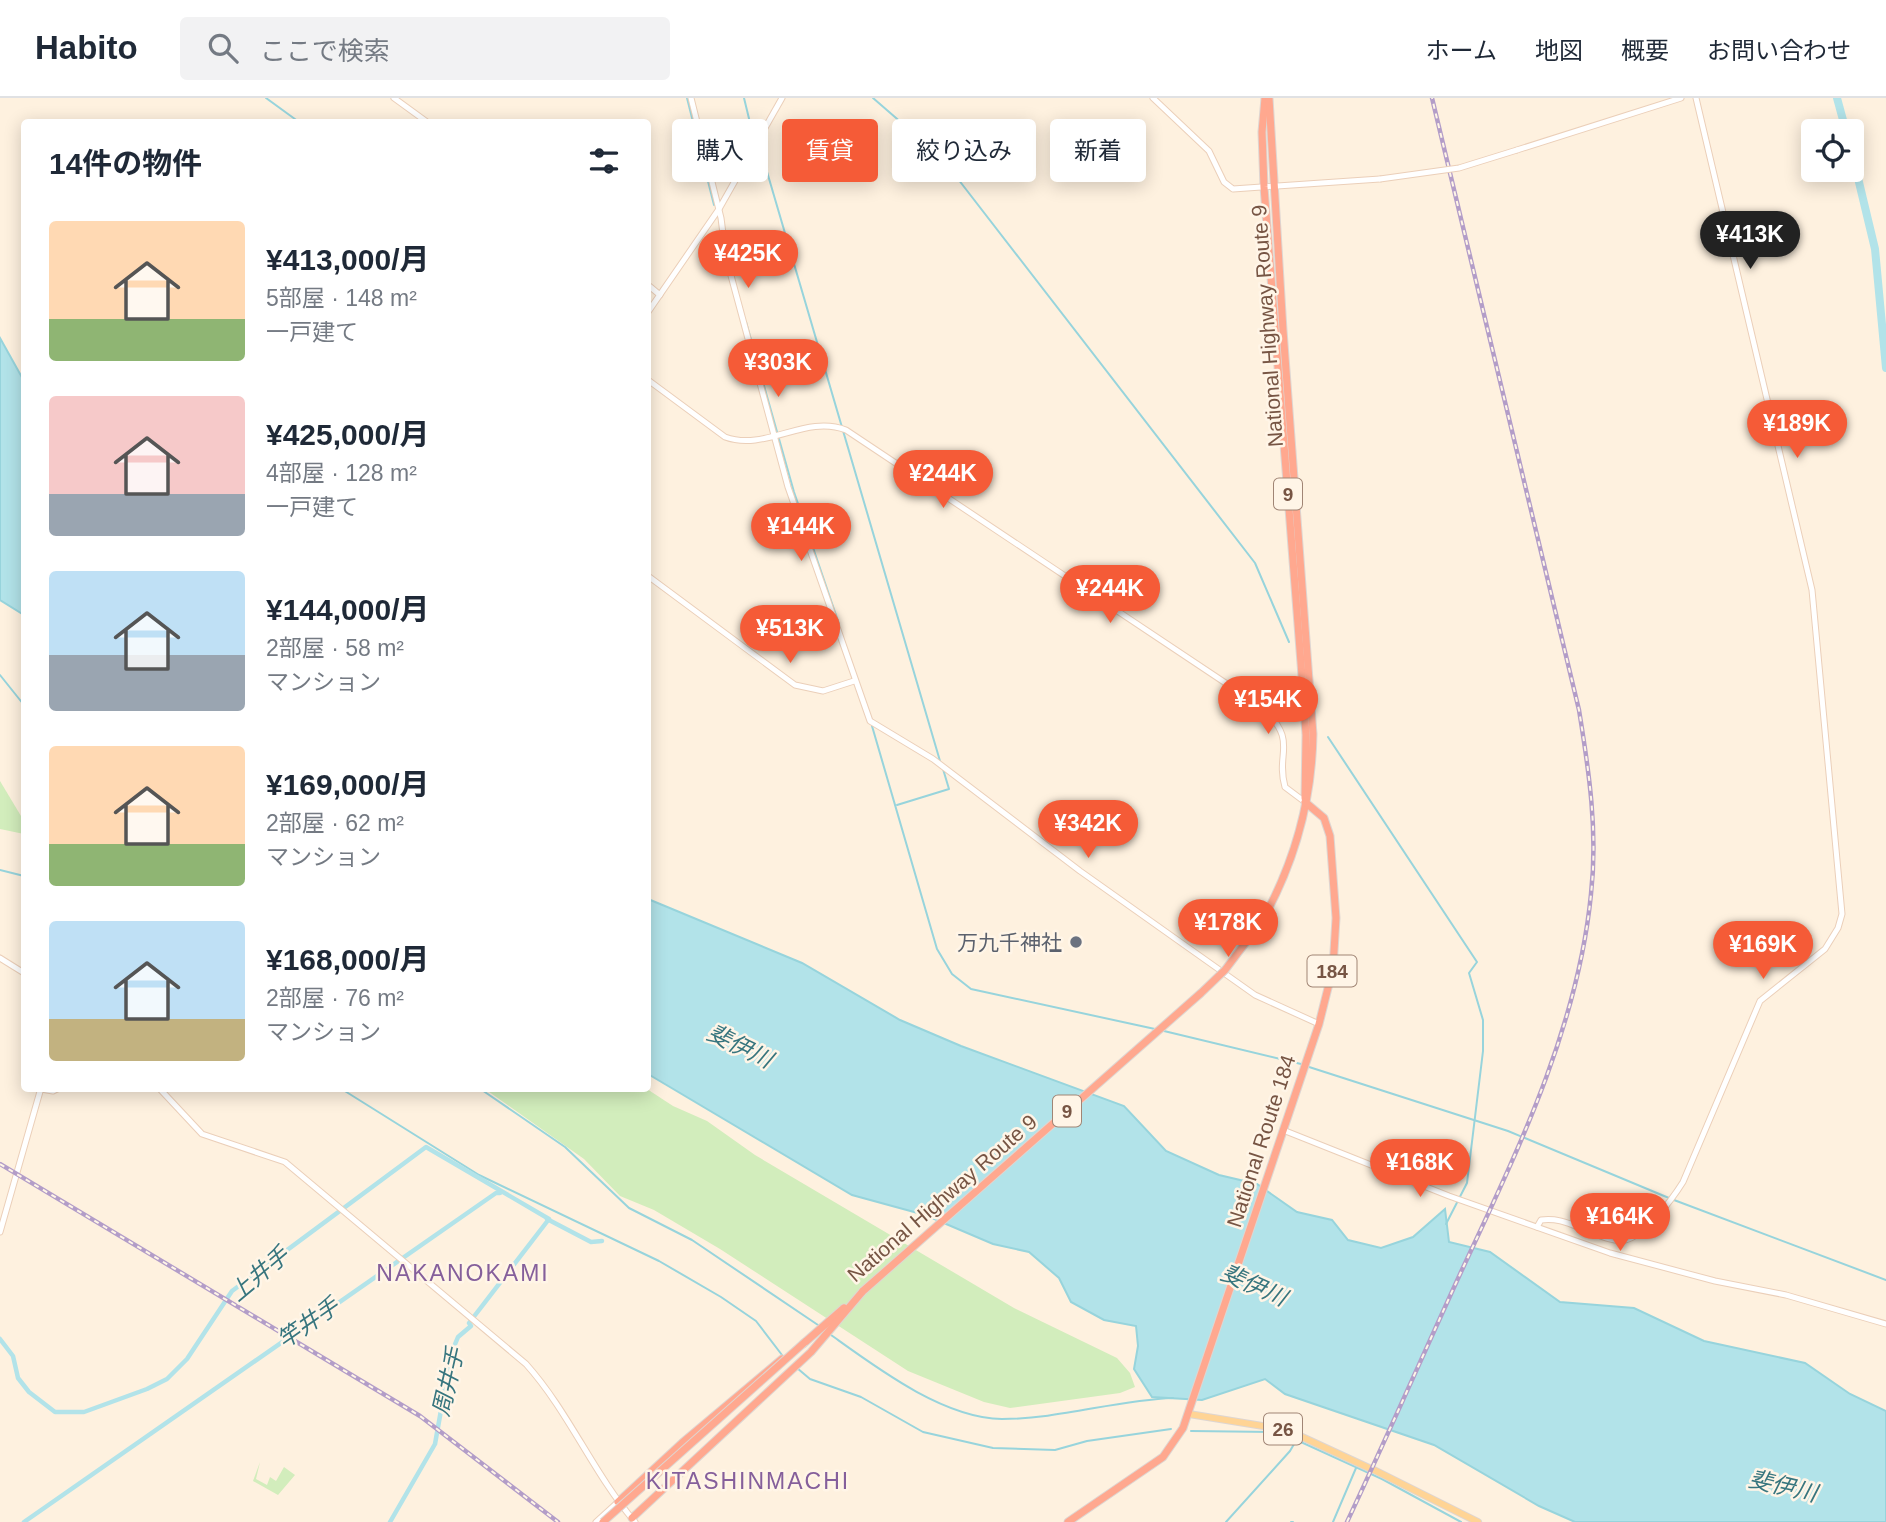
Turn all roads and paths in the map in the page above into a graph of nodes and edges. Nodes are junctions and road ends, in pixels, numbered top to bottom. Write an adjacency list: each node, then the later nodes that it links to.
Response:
1 (394, 98): 8 (street)
2 (691, 98): 11 (street)
3 (782, 98): 11 (street)
4 (1153, 98): 10 (street)
5 (1267, 98): 9 (highway, National Highway Route 9 / 9); 10 (highway, National Highway Route 9 / 9)
6 (1681, 98): 9 (street, bridge)
7 (1696, 98): 26 (street)
8 (423, 119)
9 (1275, 186): 10 (street); 19 (highway, National Highway Route 9 / 9)
10 (1264, 187): 19 (highway, National Highway Route 9 / 9)
11 (719, 209): 13 (street); 16 (street)
12 (651, 288): 13 (street)
13 (660, 295): 14 (street)
14 (651, 308)
15 (651, 382): 16 (street)
16 (775, 437): 18 (street); 19 (street)
17 (651, 578): 18 (street)
18 (854, 681): 22 (street)
19 (1305, 802): 22 (highway, National Route 184 / 184); 28 (highway, National Highway Route 9 / 9, bridge)
20 (0, 958): 21 (street)
21 (21, 971)
22 (1319, 1024): 25 (highway, National Route 184 / 184)
23 (40, 1092): 27 (street)
24 (163, 1092): 32 (street)
25 (1283, 1130): 26 (street); 31 (highway, National Route 184 / 184)
26 (1537, 1227): 29 (street)
27 (0, 1232)
28 (863, 1292): 30 (highway, National Highway Route 9 / 9); 33 (highway, 9)
29 (1886, 1324)
30 (805, 1342): 32 (highway, 9, bridge); 35 (highway, National Highway Route 9 / 9, bridge)
31 (1190, 1410): 36 (highway, National Route 184 / 184); 37 (main road, 26)
32 (618, 1502): 33 (street); 34 (street)
33 (633, 1520)
34 (596, 1522)
35 (603, 1522)
36 (1068, 1522)
37 (1478, 1522)

